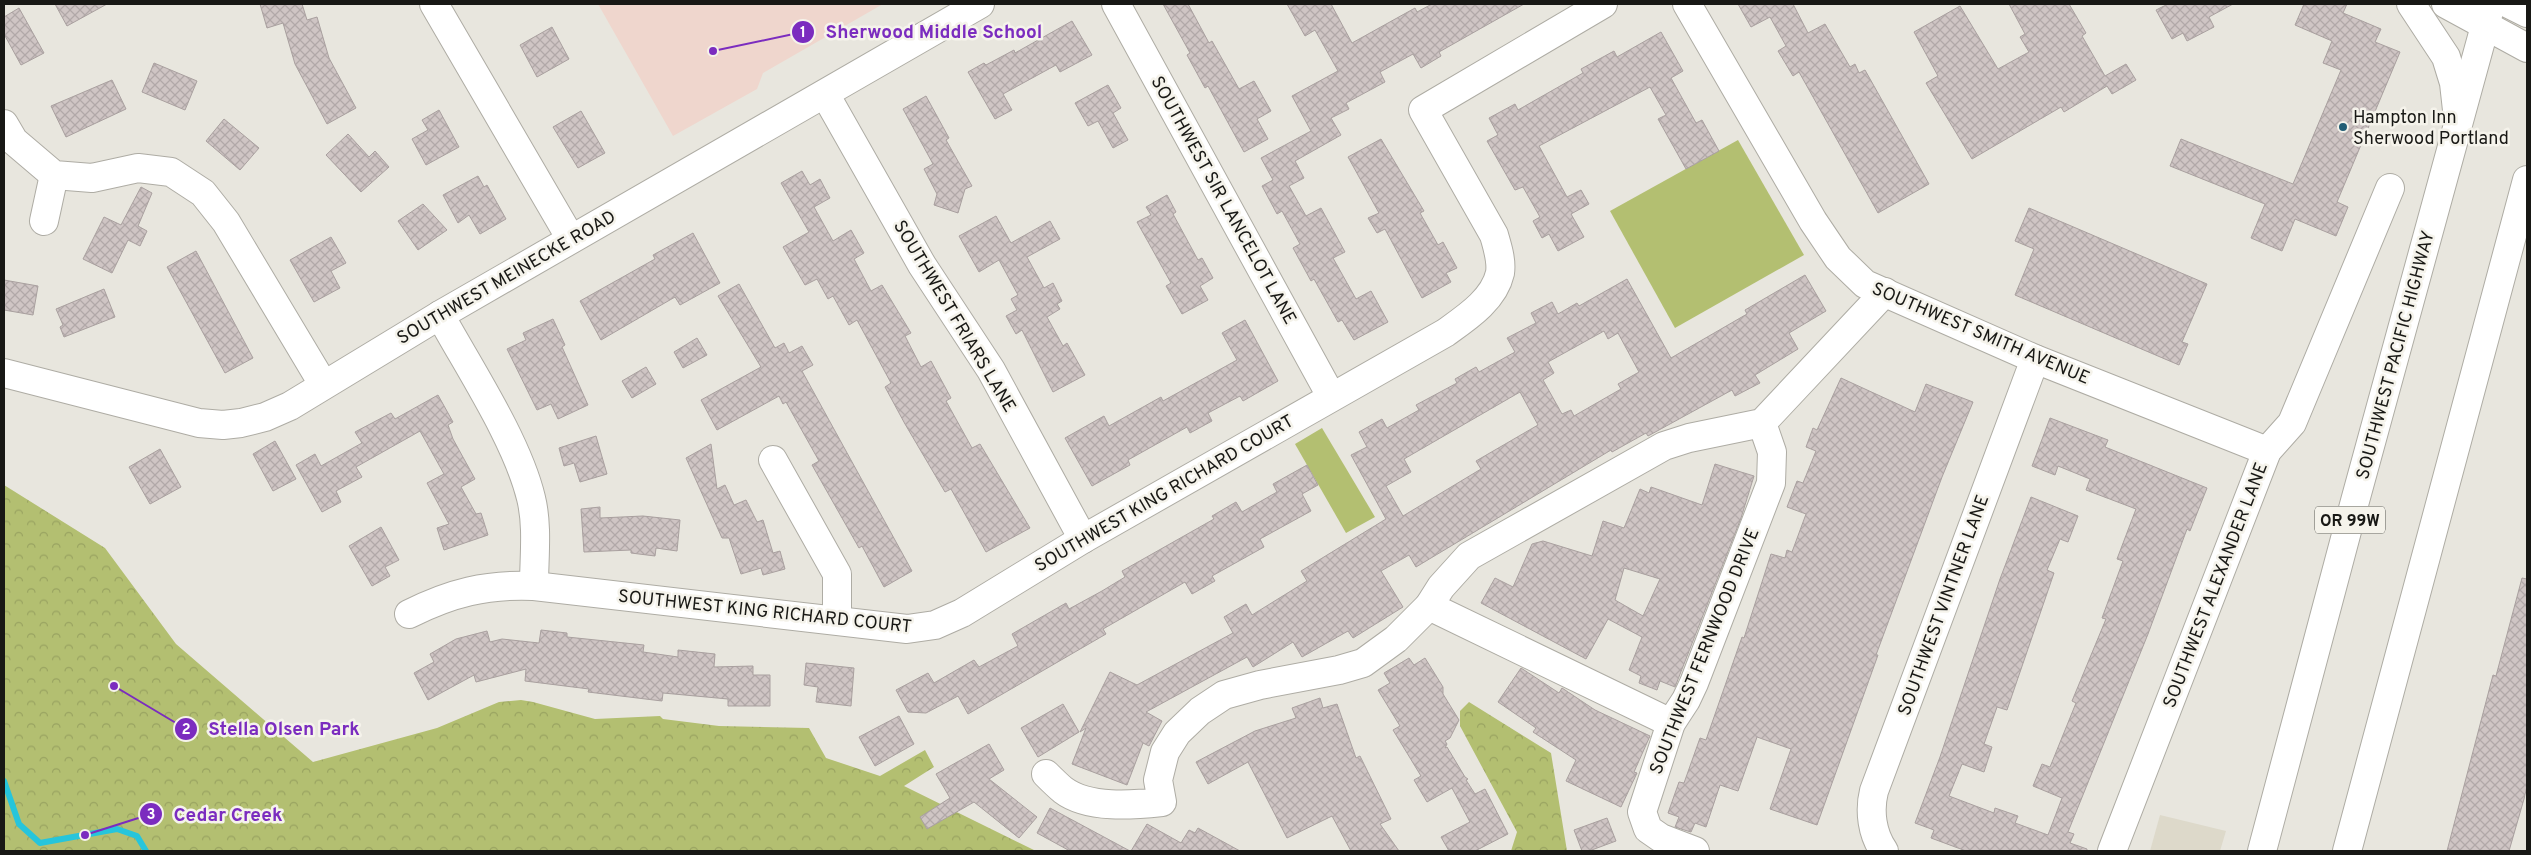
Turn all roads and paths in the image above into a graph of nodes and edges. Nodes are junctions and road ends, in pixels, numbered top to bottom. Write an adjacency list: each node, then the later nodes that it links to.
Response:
1 (434, 4): 20 (main road)
2 (980, 4): 12 (main road, SOUTHWEST MEINECKE ROAD)
3 (1116, 4): 26 (main road, SOUTHWEST SIR LANCELOT LANE)
4 (1604, 4): 26 (main road, SOUTHWEST KING RICHARD COURT)
5 (1687, 4): 21 (main road, SOUTHWEST SMITH AVENUE)
6 (2411, 4): 13 (main road)
7 (2446, 4): 10 (main road)
8 (2510, 4): 9 (main road)
9 (2527, 13)
10 (2488, 14): 11 (main road); 13 (main road, SOUTHWEST PACIFIC HIGHWAY / OR 99W)
11 (2527, 48)
12 (825, 94): 20 (main road, SOUTHWEST MEINECKE ROAD); 30 (main road, SOUTHWEST FRIARS LANE)
13 (2458, 121): 41 (main road, SOUTHWEST PACIFIC HIGHWAY / OR 99W)
14 (4, 124): 15 (main road)
15 (54, 175): 19 (main road); 25 (main road)
16 (2527, 180): 18 (main road)
17 (2390, 188): 28 (main road, SOUTHWEST ALEXANDER LANE)
18 (2524, 204): 37 (main road)
19 (44, 221)
20 (571, 239): 22 (main road, SOUTHWEST MEINECKE ROAD)
21 (1885, 292): 23 (main road, SOUTHWEST SMITH AVENUE); 27 (main road)
22 (440, 315): 25 (main road, SOUTHWEST MEINECKE ROAD); 31 (main road)
23 (2035, 359): 28 (main road, SOUTHWEST SMITH AVENUE); 39 (main road, SOUTHWEST VINTNER LANE)
24 (4, 373): 25 (main road, SOUTHWEST MEINECKE ROAD)
25 (323, 384)
26 (1331, 396): 30 (main road, SOUTHWEST KING RICHARD COURT)
27 (1762, 423): 32 (main road); 35 (main road, SOUTHWEST FERNWOOD DRIVE)
28 (2267, 450): 40 (main road, SOUTHWEST ALEXANDER LANE)
29 (773, 460): 34 (main road)
30 (1083, 539): 34 (main road, SOUTHWEST KING RICHARD COURT)
31 (534, 586): 33 (main road, SOUTHWEST KING RICHARD COURT); 34 (main road, SOUTHWEST KING RICHARD COURT)
32 (1429, 606): 35 (main road); 36 (main road)
33 (409, 614)
34 (837, 620)
35 (1671, 723): 38 (main road, SOUTHWEST FERNWOOD DRIVE)
36 (1046, 774)
37 (2355, 823): 42 (main road); 43 (main road)
38 (1695, 851)
39 (1884, 851)
40 (2112, 851)
41 (2262, 851)
42 (2347, 851)
43 (2366, 851)

